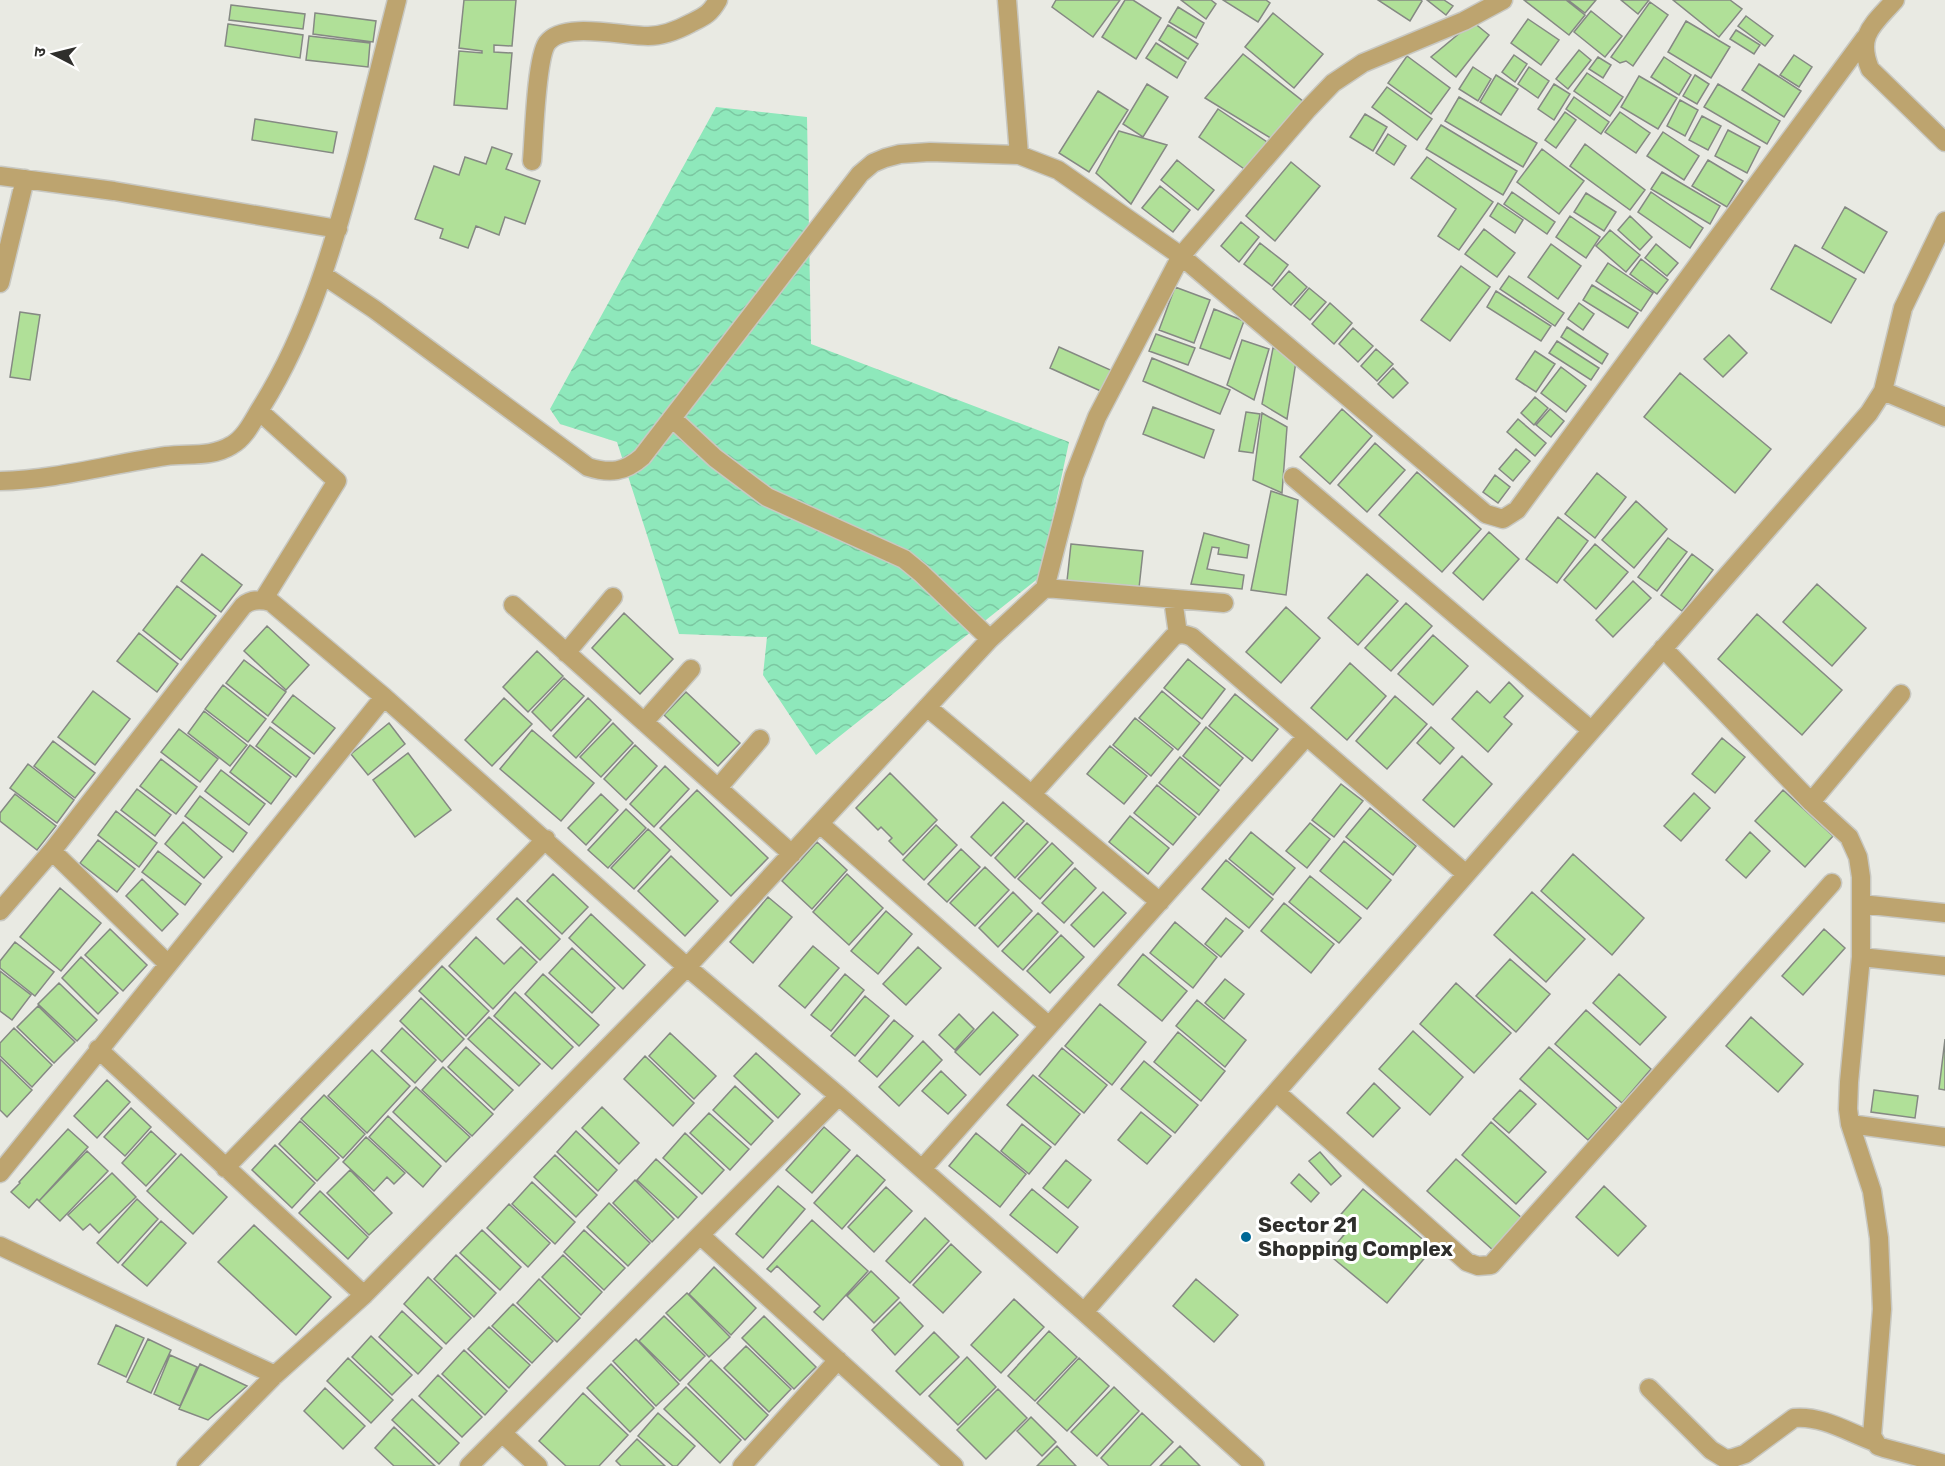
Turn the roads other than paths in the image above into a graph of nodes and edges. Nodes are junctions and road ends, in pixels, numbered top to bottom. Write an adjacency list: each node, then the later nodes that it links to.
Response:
1 (397, 0): 13 (street)
2 (718, 0): 9 (street)
3 (1007, 0): 8 (street)
4 (1503, 0): 14 (street)
5 (1895, 0): 6 (street)
6 (1864, 38): 7 (street); 14 (street)
7 (1945, 142)
8 (1019, 155): 14 (street); 20 (street)
9 (532, 161)
10 (0, 176): 11 (street)
11 (25, 179): 13 (street); 16 (street)
12 (1945, 220): 17 (street)
13 (338, 230): 15 (street)
14 (1180, 256): 23 (street)
15 (323, 275): 18 (street); 20 (street)
16 (0, 283)
17 (1883, 391): 19 (street); 31 (street)
18 (259, 411): 22 (street); 26 (street)
19 (1945, 417)
20 (672, 418): 30 (street)
21 (1293, 477): 38 (street)
22 (0, 481)
23 (1045, 588): 25 (street); 30 (street)
24 (613, 597): 32 (street)
25 (1173, 599): 27 (street); 29 (street)
26 (263, 600): 35 (street); 46 (street)
27 (1224, 603)
28 (513, 605): 32 (street)
29 (1179, 634): 39 (street); 42 (street)
30 (990, 639): 36 (street)
31 (1663, 648): 38 (street); 43 (street)
32 (566, 653): 37 (street)
33 (691, 669): 37 (street)
34 (1901, 694): 43 (street)
35 (384, 697): 45 (street); 55 (street)
36 (927, 707): 42 (street); 44 (street)
37 (644, 722): 41 (street)
38 (1591, 730): 48 (street)
39 (1306, 737): 48 (street); 50 (street)
40 (760, 739): 41 (street)
41 (718, 788): 47 (street)
42 (1032, 794): 50 (street)
43 (1811, 802): 51 (street)
44 (820, 824): 47 (street); 58 (street)
45 (546, 839): 57 (street); 64 (street)
46 (52, 851): 52 (street); 55 (street)
47 (792, 854): 57 (street)
48 (1466, 874): 60 (street)
49 (1832, 883): 60 (street)
50 (1160, 902): 58 (street)
51 (1861, 904): 53 (street); 54 (street)
52 (0, 911)
53 (1945, 913)
54 (1861, 957): 56 (street); 62 (street)
55 (168, 964): 59 (street)
56 (1945, 966)
57 (687, 967): 61 (street); 69 (street)
58 (1049, 1026): 65 (street)
59 (98, 1049): 64 (street); 66 (street)
60 (1276, 1092): 70 (street)
61 (839, 1096): 65 (street); 67 (street)
62 (1850, 1124): 63 (street); 75 (street)
63 (1945, 1137)
64 (225, 1168): 69 (street)
65 (922, 1169): 70 (street)
66 (0, 1173)
67 (700, 1235): 71 (street); 74 (street)
68 (0, 1246): 72 (street)
69 (364, 1294): 72 (street)
70 (1084, 1311): 76 (street)
71 (838, 1360): 81 (street); 82 (street)
72 (275, 1375): 78 (street)
73 (1649, 1388): 75 (street)
74 (502, 1433): 79 (street); 80 (street)
75 (1875, 1442): 77 (street)
76 (1249, 1464)
77 (1945, 1464)
78 (186, 1466)
79 (469, 1466)
80 (538, 1466)
81 (742, 1466)
82 (954, 1466)

